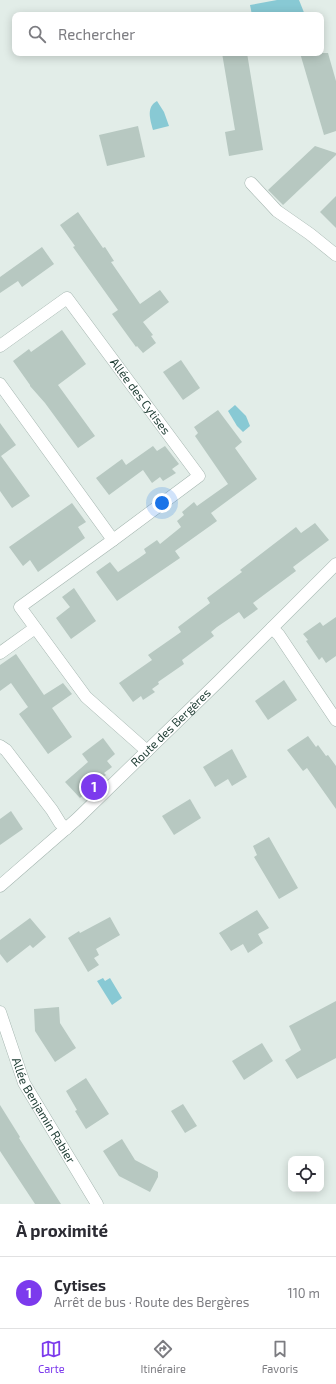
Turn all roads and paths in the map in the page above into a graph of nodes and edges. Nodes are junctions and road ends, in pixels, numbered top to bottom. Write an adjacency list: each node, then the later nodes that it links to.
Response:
1 (251, 183): 2 (street)
2 (336, 254)
3 (0, 346): 5 (street, Allée des Cytises)
4 (0, 384): 5 (street)
5 (113, 540): 7 (street, Allée des Cytises)
6 (336, 564): 8 (street, Route des Bergères)
7 (35, 628): 9 (street); 12 (street, Allée des Cytises)
8 (272, 628): 10 (street); 12 (street, Route des Bergères)
9 (0, 653)
10 (336, 720)
11 (0, 746): 13 (street)
12 (147, 751): 13 (street, Route des Bergères)
13 (66, 829): 14 (street, Route des Bergères)
14 (0, 886)
15 (0, 1012): 16 (street, Allée Benjamin Rabier)
16 (97, 1204)

